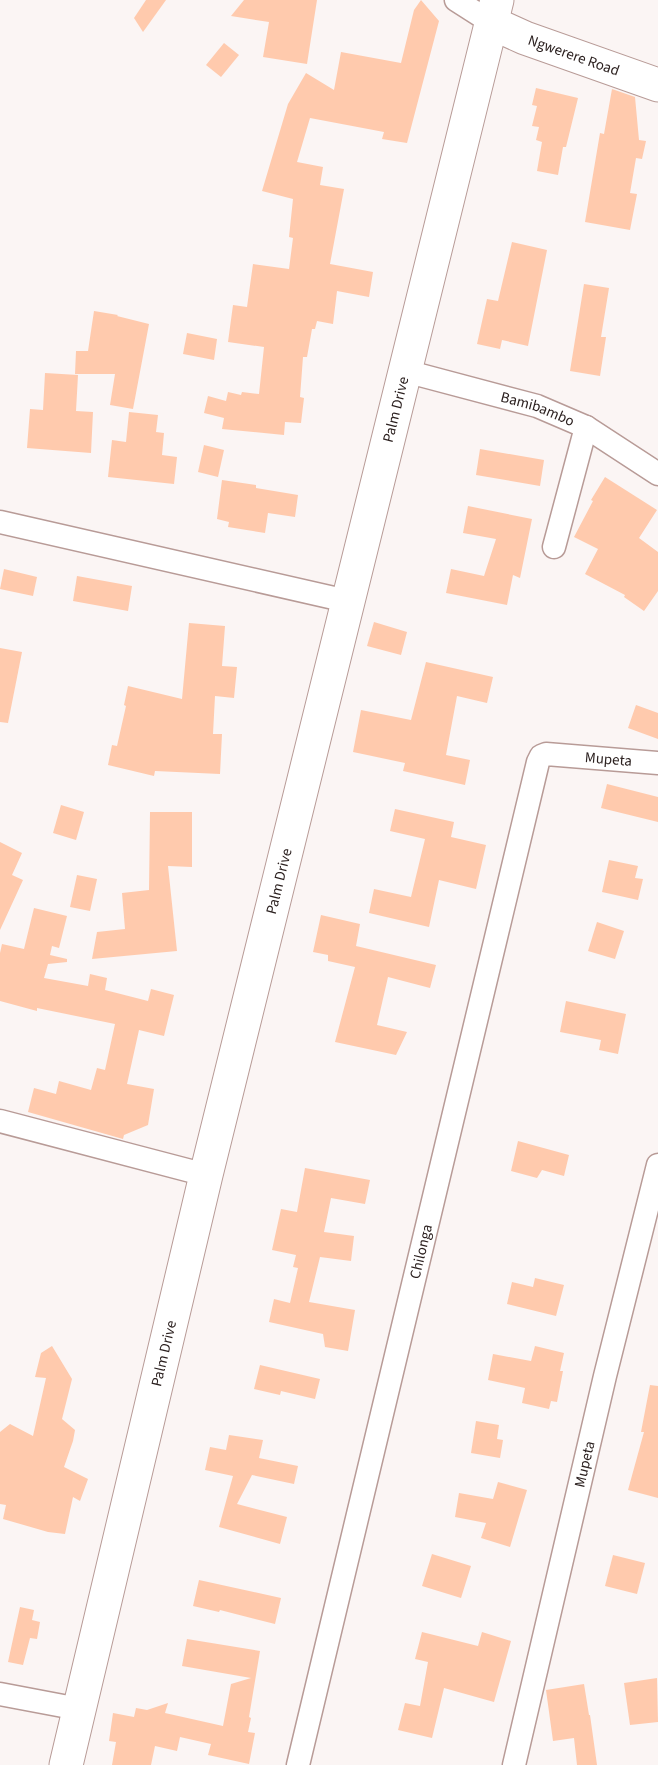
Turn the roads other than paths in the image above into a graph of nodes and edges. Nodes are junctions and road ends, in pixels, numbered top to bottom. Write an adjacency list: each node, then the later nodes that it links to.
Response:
1 (456, 0): 2 (street)
2 (495, 12): 3 (street, Ngwerere Road); 4 (street, Palm Drive)
3 (658, 85)
4 (405, 370): 5 (street, Bamibambo); 9 (street, Palm Drive)
5 (586, 427): 6 (street, Bamibambo); 8 (street)
6 (658, 474)
7 (0, 522): 9 (street)
8 (554, 547)
9 (347, 601): 14 (street, Palm Drive)
10 (557, 754): 11 (street, Mupeta); 18 (street, Chilonga)
11 (658, 763)
12 (0, 1121): 14 (street)
13 (658, 1165): 19 (street, Mupeta)
14 (206, 1174): 16 (street, Palm Drive)
15 (0, 1694): 16 (street)
16 (79, 1709): 17 (street, Palm Drive)
17 (66, 1765)
18 (298, 1765)
19 (514, 1765)

